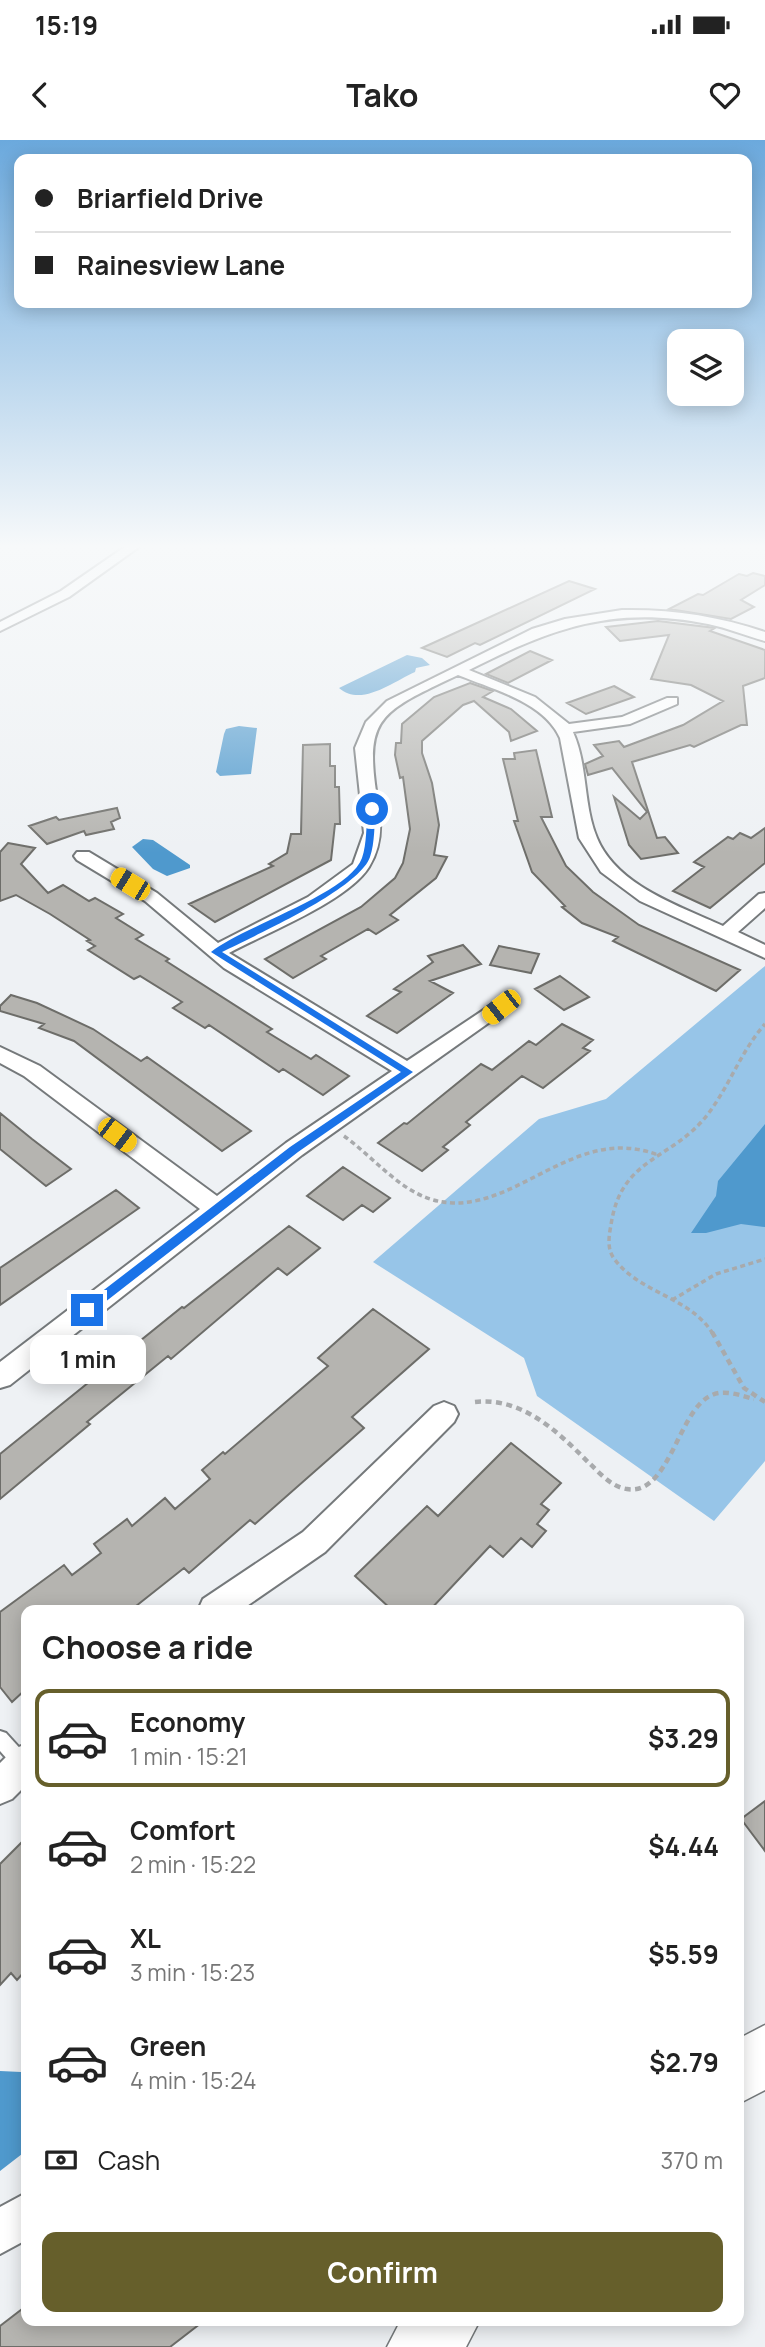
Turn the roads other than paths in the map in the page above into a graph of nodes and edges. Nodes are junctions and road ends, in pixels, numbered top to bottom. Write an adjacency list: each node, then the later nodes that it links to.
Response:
1 (507, 647): 2 (street)
2 (458, 670): 4 (street); 8 (street)
3 (672, 701): 4 (street)
4 (565, 729): 7 (street)
5 (83, 856): 8 (street)
6 (765, 898): 7 (street)
7 (725, 934): 9 (street)
8 (216, 952): 12 (street)
9 (765, 952)
10 (501, 1007): 12 (street)
11 (0, 1054): 13 (street)
12 (408, 1072): 13 (street)
13 (217, 1209): 14 (street)
14 (0, 1377)
15 (444, 1414): 16 (street)
16 (222, 1605)
17 (0, 1739): 18 (lane)
18 (16, 1771)
19 (765, 2053): 20 (main road)
20 (744, 2071)
21 (21, 2218): 22 (street)
22 (0, 2233)
23 (442, 2326): 24 (main road)
24 (419, 2347)

